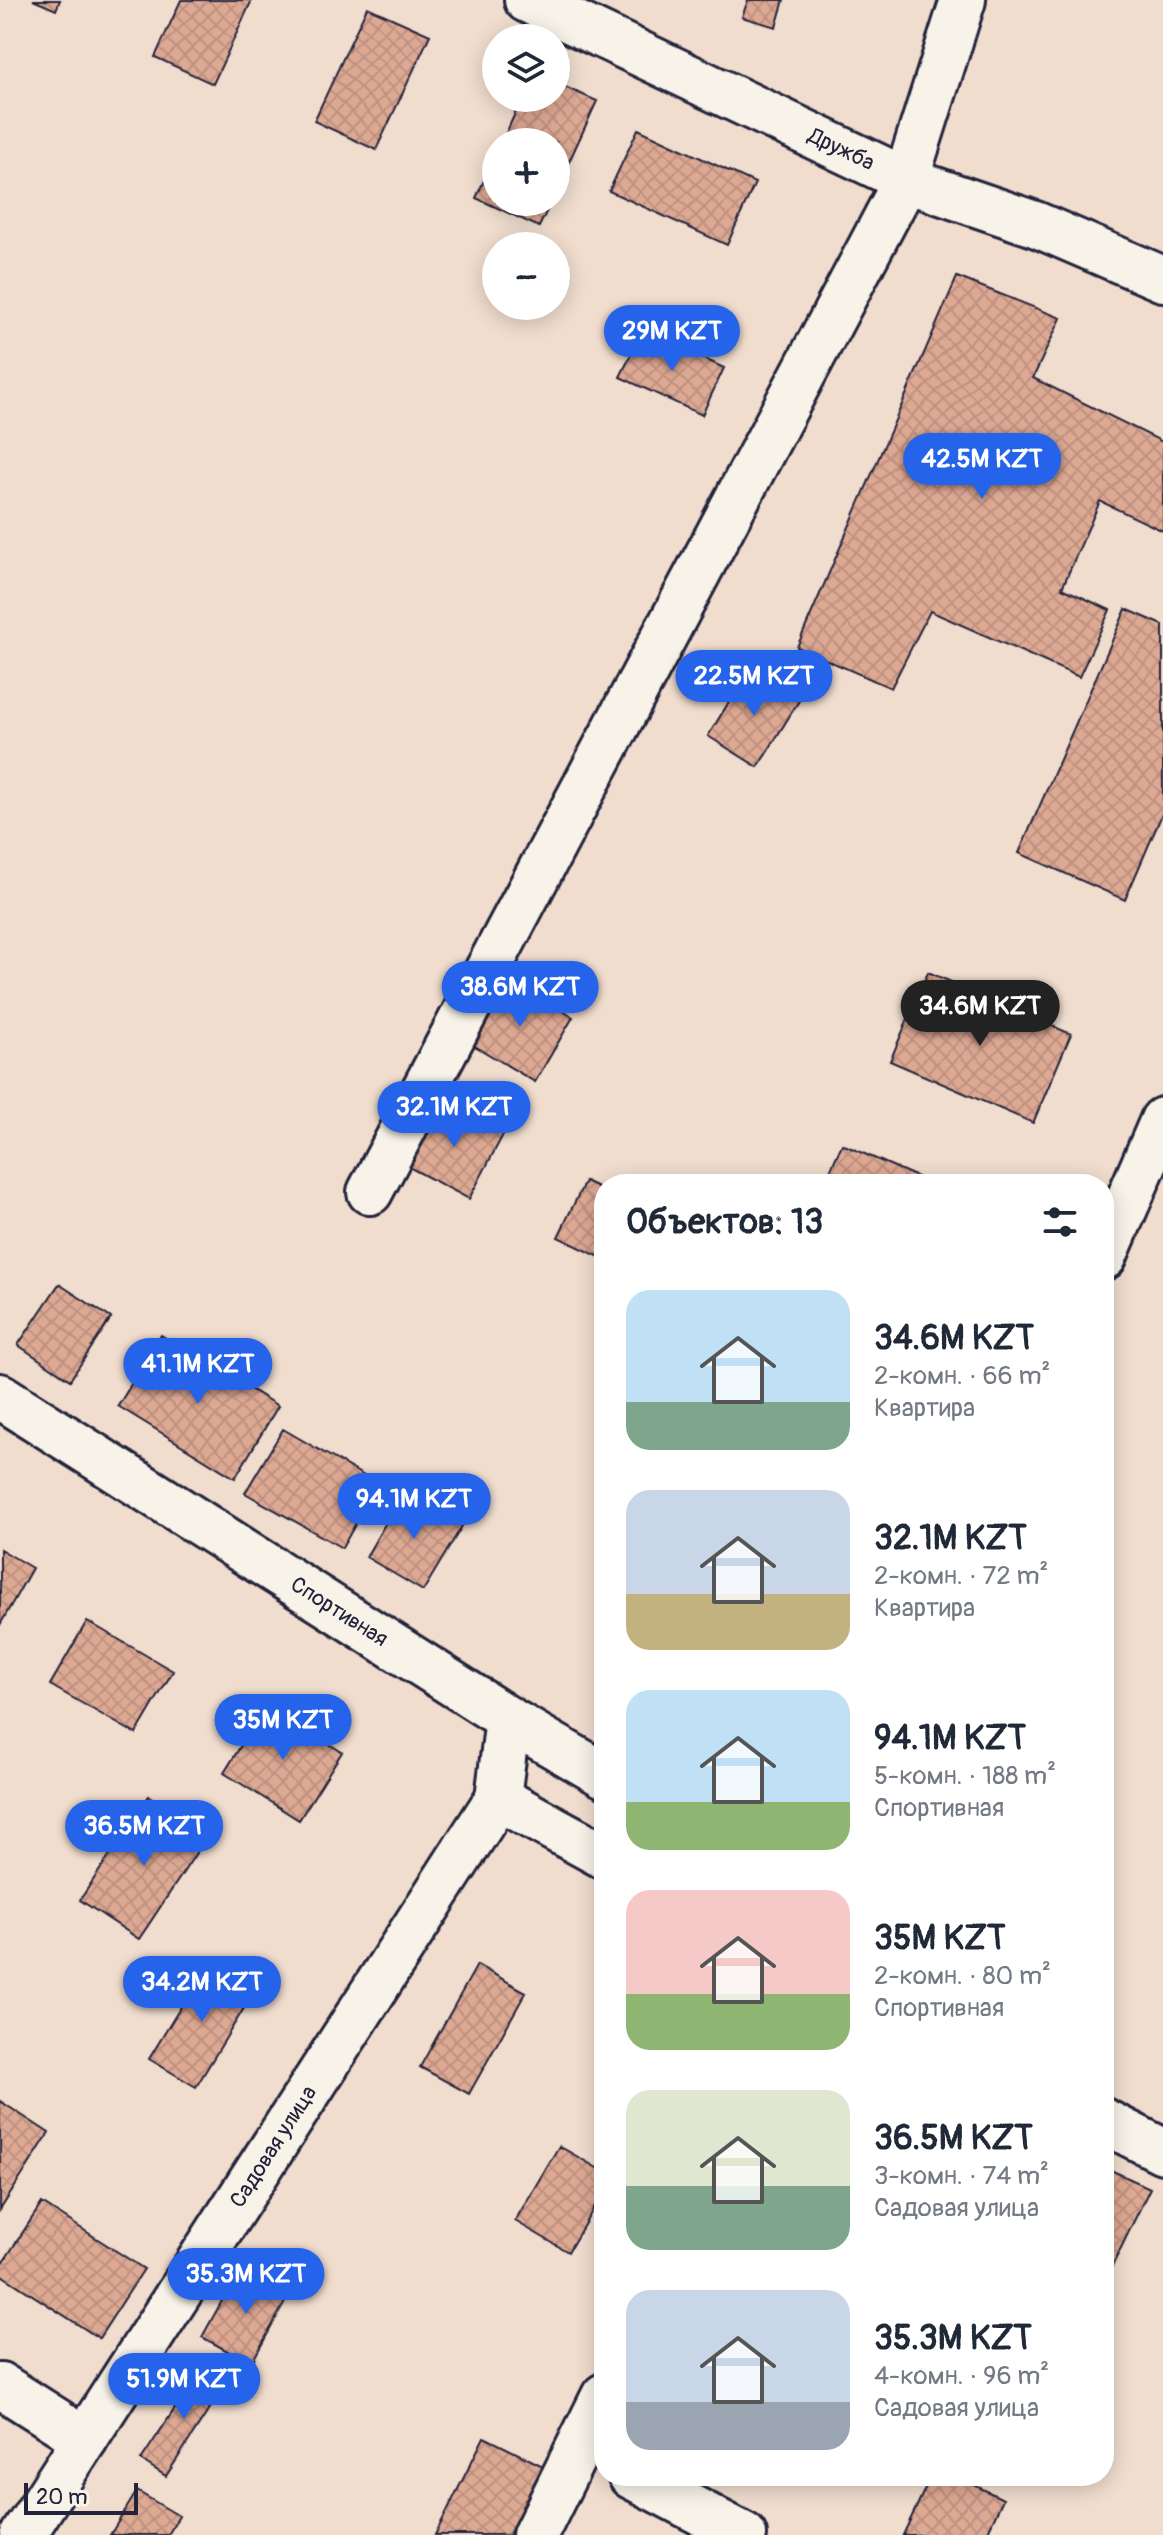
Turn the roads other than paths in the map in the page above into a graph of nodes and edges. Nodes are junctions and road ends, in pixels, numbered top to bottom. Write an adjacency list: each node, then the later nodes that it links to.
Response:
1 (963, 0): 3 (street)
2 (543, 4): 3 (street, Дружба)
3 (906, 180): 4 (street, Дружба); 6 (street)
4 (1163, 279)
5 (1163, 1120): 7 (street)
6 (370, 1192)
7 (1114, 1234)
8 (0, 1396): 9 (street, Спортивная)
9 (508, 1719): 10 (street, Спортивная); 11 (street)
10 (594, 1769)
11 (498, 1798): 12 (street); 16 (street, Садовая улица)
12 (594, 1851)
13 (1114, 2126): 14 (street)
14 (1163, 2151)
15 (0, 2385): 16 (street)
16 (85, 2439): 19 (street, Садовая улица)
17 (591, 2455): 20 (street)
18 (650, 2486): 21 (street)
19 (23, 2535)
20 (535, 2535)
21 (744, 2535)

